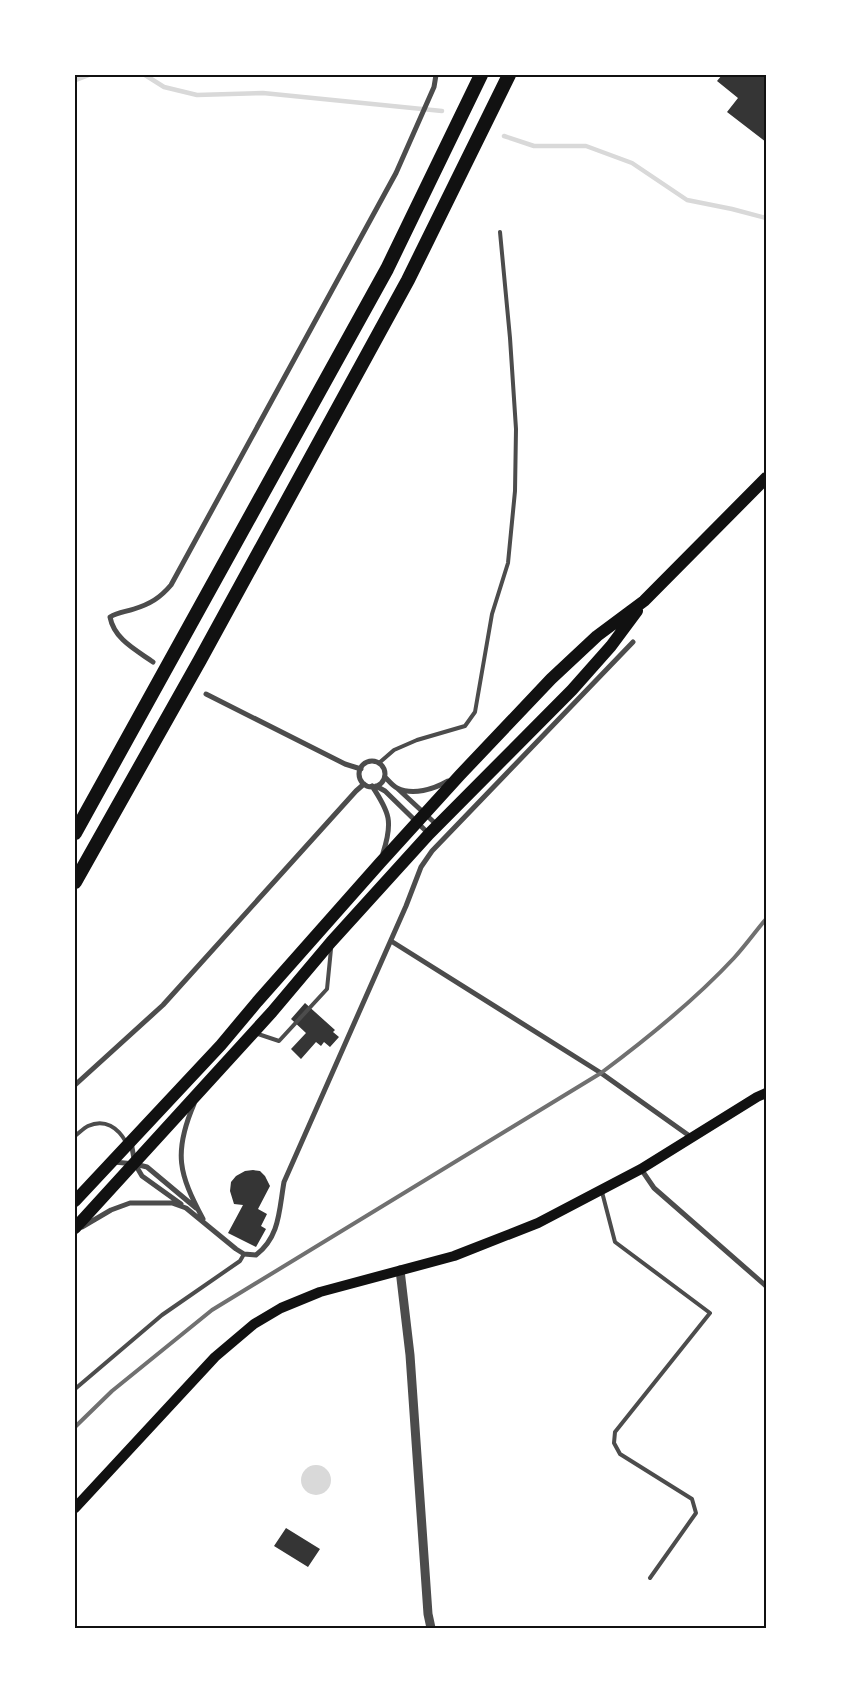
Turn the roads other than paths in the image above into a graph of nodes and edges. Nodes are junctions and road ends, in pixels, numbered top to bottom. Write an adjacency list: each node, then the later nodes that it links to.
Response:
1 (436, 75): 8 (street)
2 (481, 75): 19 (highway)
3 (509, 75): 21 (highway)
4 (500, 232): 10 (lane)
5 (766, 478): 6 (main road)
6 (644, 601): 12 (main road); 18 (main road)
7 (633, 642): 22 (street)
8 (153, 662)
9 (206, 694): 11 (street)
10 (379, 763): 11 (street); 13 (street)
11 (361, 768): 14 (street)
12 (460, 776): 16 (street); 17 (main road)
13 (385, 777): 15 (street); 16 (street)
14 (364, 784): 15 (street); 25 (street)
15 (374, 786): 17 (street); 20 (street)
16 (396, 788): 17 (street)
17 (421, 819): 18 (street); 18 (street); 20 (main road)
18 (433, 830): 23 (main road)
19 (75, 834)
20 (380, 864): 30 (main road)
21 (75, 882)
22 (391, 941): 29 (street); 40 (street)
23 (331, 942): 24 (main road); 24 (lane)
24 (253, 1033): 27 (main road)
25 (75, 1085)
26 (766, 1093): 29 (main road)
27 (198, 1094): 32 (main road); 37 (street)
28 (75, 1136): 30 (lane)
29 (691, 1138): 33 (main road)
30 (130, 1144): 31 (main road); 32 (street)
31 (112, 1162): 32 (street); 35 (main road)
32 (135, 1164): 36 (street); 37 (street); 39 (main road)
33 (640, 1169): 34 (main road); 42 (street)
34 (602, 1189): 41 (main road); 45 (lane)
35 (75, 1200)
36 (186, 1208): 38 (street); 39 (street)
37 (198, 1210): 38 (street)
38 (204, 1222): 40 (street)
39 (75, 1229)
40 (244, 1254): 43 (lane)
41 (400, 1270): 44 (main road); 46 (street)
42 (766, 1286)
43 (75, 1389)
44 (75, 1508)
45 (650, 1578)
46 (431, 1628)

